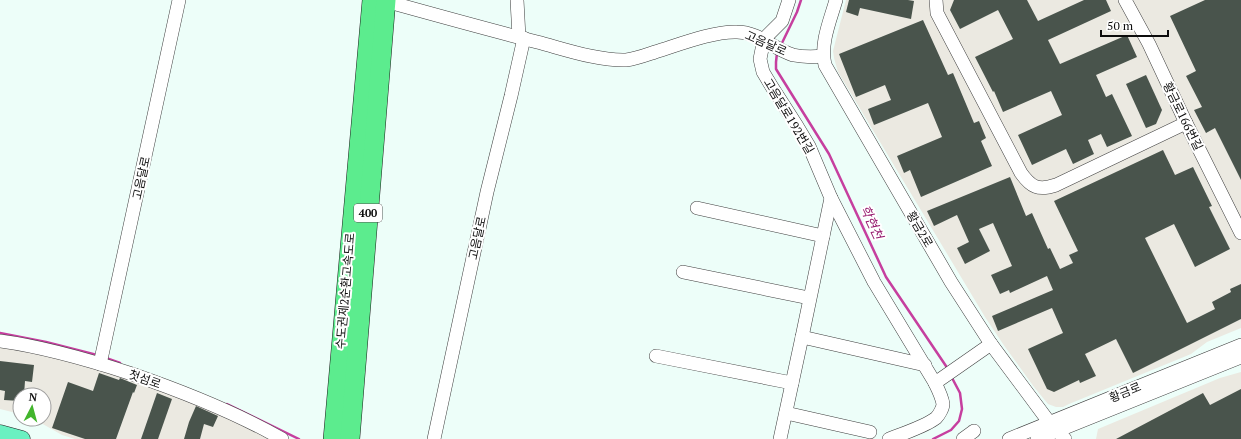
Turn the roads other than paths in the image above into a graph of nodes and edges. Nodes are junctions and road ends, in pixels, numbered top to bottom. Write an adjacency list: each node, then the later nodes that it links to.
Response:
1 (179, 0): 25 (street, 고음달로)
2 (372, 0): 37 (highway, 수도권제2순환고속도로 / 400)
3 (517, 0): 9 (street, 고음달로)
4 (789, 0): 10 (street)
5 (836, 0): 11 (street)
6 (936, 0): 12 (street)
7 (1125, 0): 12 (street, 황금로166번길)
8 (391, 2): 9 (street, 고음달로); 34 (highway, 수도권제2순환고속도로 / 400)
9 (521, 38): 10 (street, 고음달로); 38 (street, 고음달로)
10 (767, 41): 11 (street, 고음달로); 13 (street, 고음달로192번길)
11 (823, 56): 21 (street, 황금2로)
12 (1186, 123): 15 (street, 황금로166번길)
13 (831, 198): 16 (street); 26 (street, 고음달로192번길)
14 (697, 208): 16 (street)
15 (1241, 233)
16 (823, 236): 18 (street)
17 (684, 272): 18 (street)
18 (809, 298): 19 (street)
19 (802, 337): 26 (street); 28 (street)
20 (0, 341): 25 (street, 첫섬로)
21 (991, 344): 27 (street); 31 (street, 황금2로)
22 (1241, 345): 31 (street, 황금로)
23 (656, 356): 28 (street)
24 (1241, 357): 31 (street, 황금로)
25 (101, 359): 36 (street, 첫섬로)
26 (925, 365): 27 (street, 고음달로192번길)
27 (939, 380): 40 (street, 고음달로192번길)
28 (792, 383): 29 (street)
29 (786, 413): 32 (street); 39 (street)
30 (974, 431): 41 (street)
31 (1057, 431): 42 (street, 황금로); 43 (street, 황금로)
32 (870, 432)
33 (0, 433): 35 (main road)
34 (350, 433)
35 (22, 439)
36 (282, 439)
37 (333, 439)
38 (434, 439)
39 (780, 439)
40 (889, 439)
41 (963, 439)
42 (1009, 439)
43 (1037, 439)

